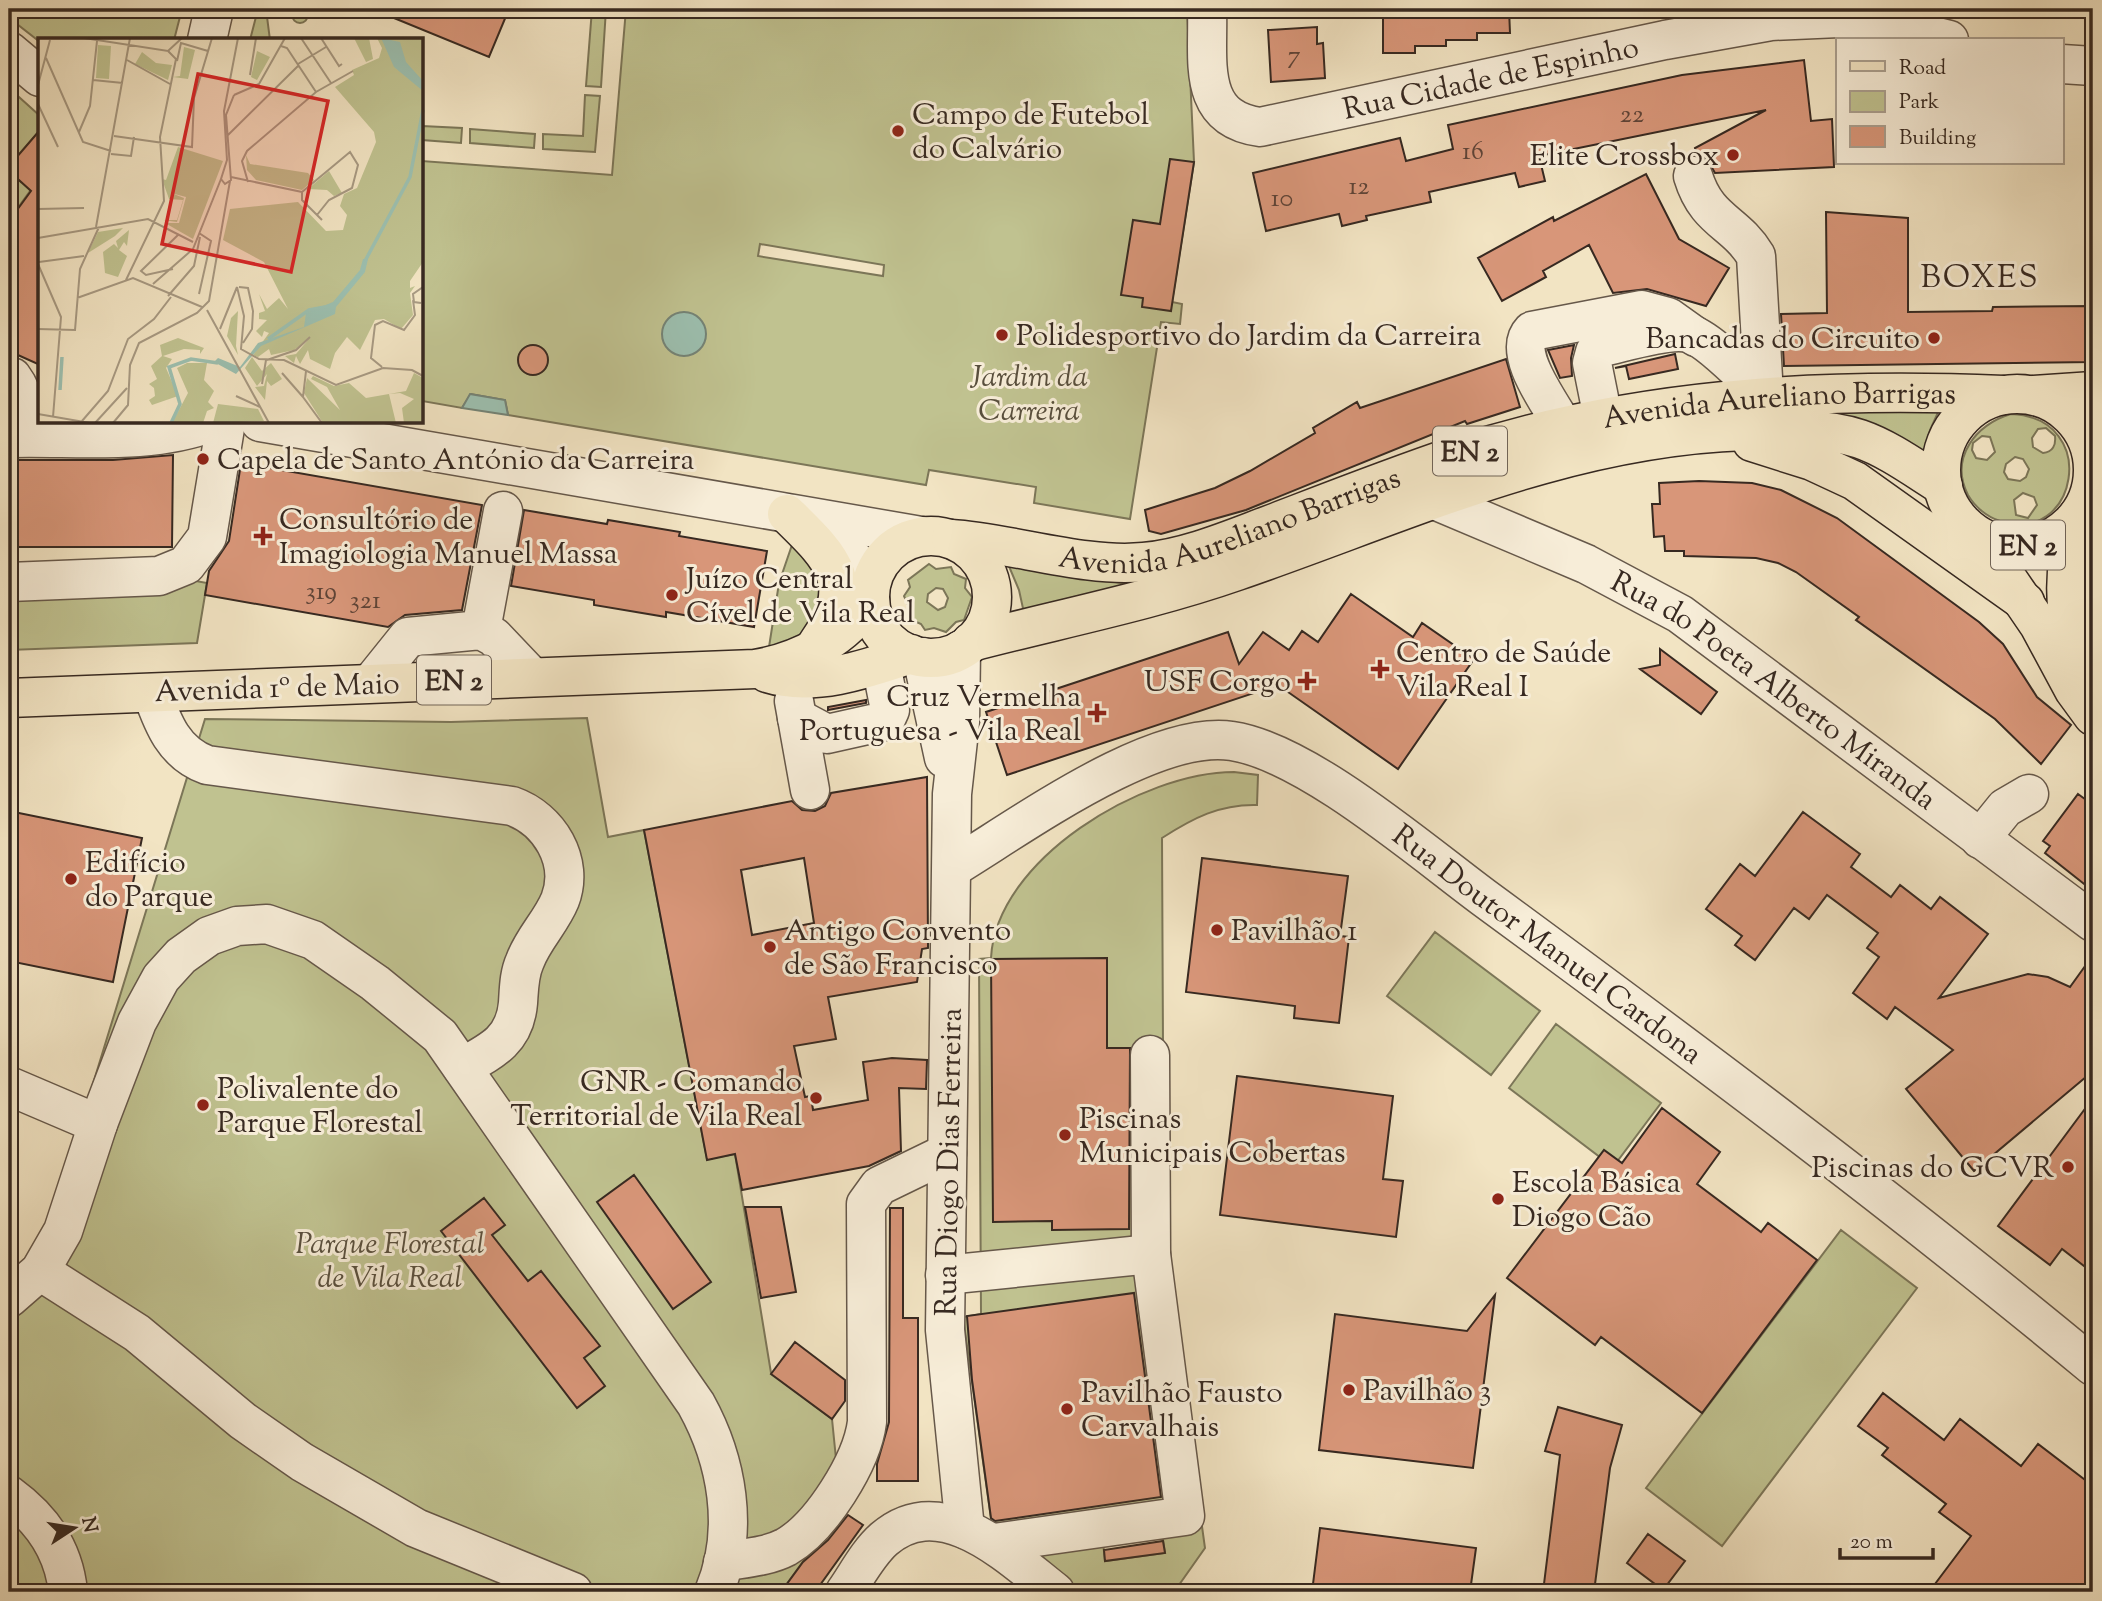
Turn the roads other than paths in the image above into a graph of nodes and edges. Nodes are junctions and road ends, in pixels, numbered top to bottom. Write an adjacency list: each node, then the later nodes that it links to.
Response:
1 (214, 9): 3 (street)
2 (1207, 9): 4 (street, Rua Cidade de Espinho)
3 (207, 38)
4 (1941, 38)
5 (9, 51): 8 (street)
6 (2064, 64): 7 (street)
7 (2093, 66)
8 (38, 75)
9 (1693, 176): 13 (street)
10 (1706, 345): 13 (street); 15 (street); 19 (street)
11 (20, 380): 22 (street)
12 (2093, 391): 14 (main road, Avenida Aureliano Barrigas / EN 2)
13 (1764, 395): 14 (main road, Avenida Aureliano Barrigas / EN 2); 15 (main road, Avenida Aureliano Barrigas / EN 2)
14 (2018, 395): 25 (main road, EN 2); 26 (main road, EN 2)
15 (1602, 418): 19 (main road, Avenida Aureliano Barrigas / EN 2)
16 (205, 424): 20 (street)
17 (226, 424): 32 (street)
18 (280, 424): 21 (street)
19 (1563, 426): 31 (main road, Avenida Aureliano Barrigas / EN 2)
20 (124, 429): 24 (street)
21 (352, 431): 29 (street)
22 (9, 432)
23 (1716, 432): 25 (main road, Avenida Aureliano Barrigas / EN 2); 27 (main road, Avenida Aureliano Barrigas / EN 2); 34 (main road)
24 (9, 438)
25 (1943, 486): 30 (main road, EN 2)
26 (2088, 496): 30 (main road, EN 2); 41 (main road)
27 (1430, 498): 36 (main road, Avenida Aureliano Barrigas / EN 2); 50 (street, Rua do Poeta Alberto Miranda)
28 (503, 511): 35 (street)
29 (787, 514): 31 (street); 33 (street); 37 (main road)
30 (1972, 531): 34 (main road)
31 (936, 538): 33 (main road, EN 2); 36 (main road)
32 (9, 582)
33 (870, 592): 37 (main road, Avenida 1º de Maio / EN 2); 38 (main road)
34 (2025, 602): 45 (main road)
35 (481, 630): 40 (street); 42 (street)
36 (966, 646): 38 (main road, EN 2); 48 (street)
37 (814, 649): 39 (main road, Avenida 1º de Maio / EN 2)
38 (905, 659): 39 (main road, Avenida 1º de Maio / EN 2); 46 (street); 48 (street)
39 (773, 673): 40 (main road, Avenida 1º de Maio / EN 2); 46 (street)
40 (532, 677): 42 (main road, Avenida 1º de Maio / EN 2)
41 (2093, 682)
42 (371, 683): 43 (main road, Avenida 1º de Maio / EN 2)
43 (152, 693): 44 (main road, Avenida 1º de Maio / EN 2); 54 (street)
44 (9, 698)
45 (2093, 716)
46 (797, 718): 47 (street)
47 (810, 790)
48 (952, 794): 51 (street, Rua Diogo Dias Ferreira)
49 (2029, 794): 50 (street)
50 (1980, 839): 52 (street, Rua do Poeta Alberto Miranda)
51 (952, 868): 57 (street, Rua Diogo Dias Ferreira); 62 (street, Rua Doutor Manuel Cardona)
52 (2093, 922)
53 (1150, 1055): 58 (street)
54 (462, 1067): 56 (street); 65 (street)
55 (9, 1086): 56 (street)
56 (97, 1124): 59 (street)
57 (947, 1153): 60 (street, Rua Diogo Dias Ferreira); 65 (street)
58 (1150, 1254): 60 (street); 64 (street)
59 (40, 1271): 61 (street); 67 (street)
60 (945, 1275): 64 (street, Rua Diogo Dias Ferreira)
61 (9, 1298)
62 (2093, 1366)
63 (9, 1495): 66 (street)
64 (980, 1536): 68 (street); 69 (street)
65 (718, 1577)
66 (68, 1592)
67 (573, 1592)
68 (845, 1592)
69 (1055, 1592)

